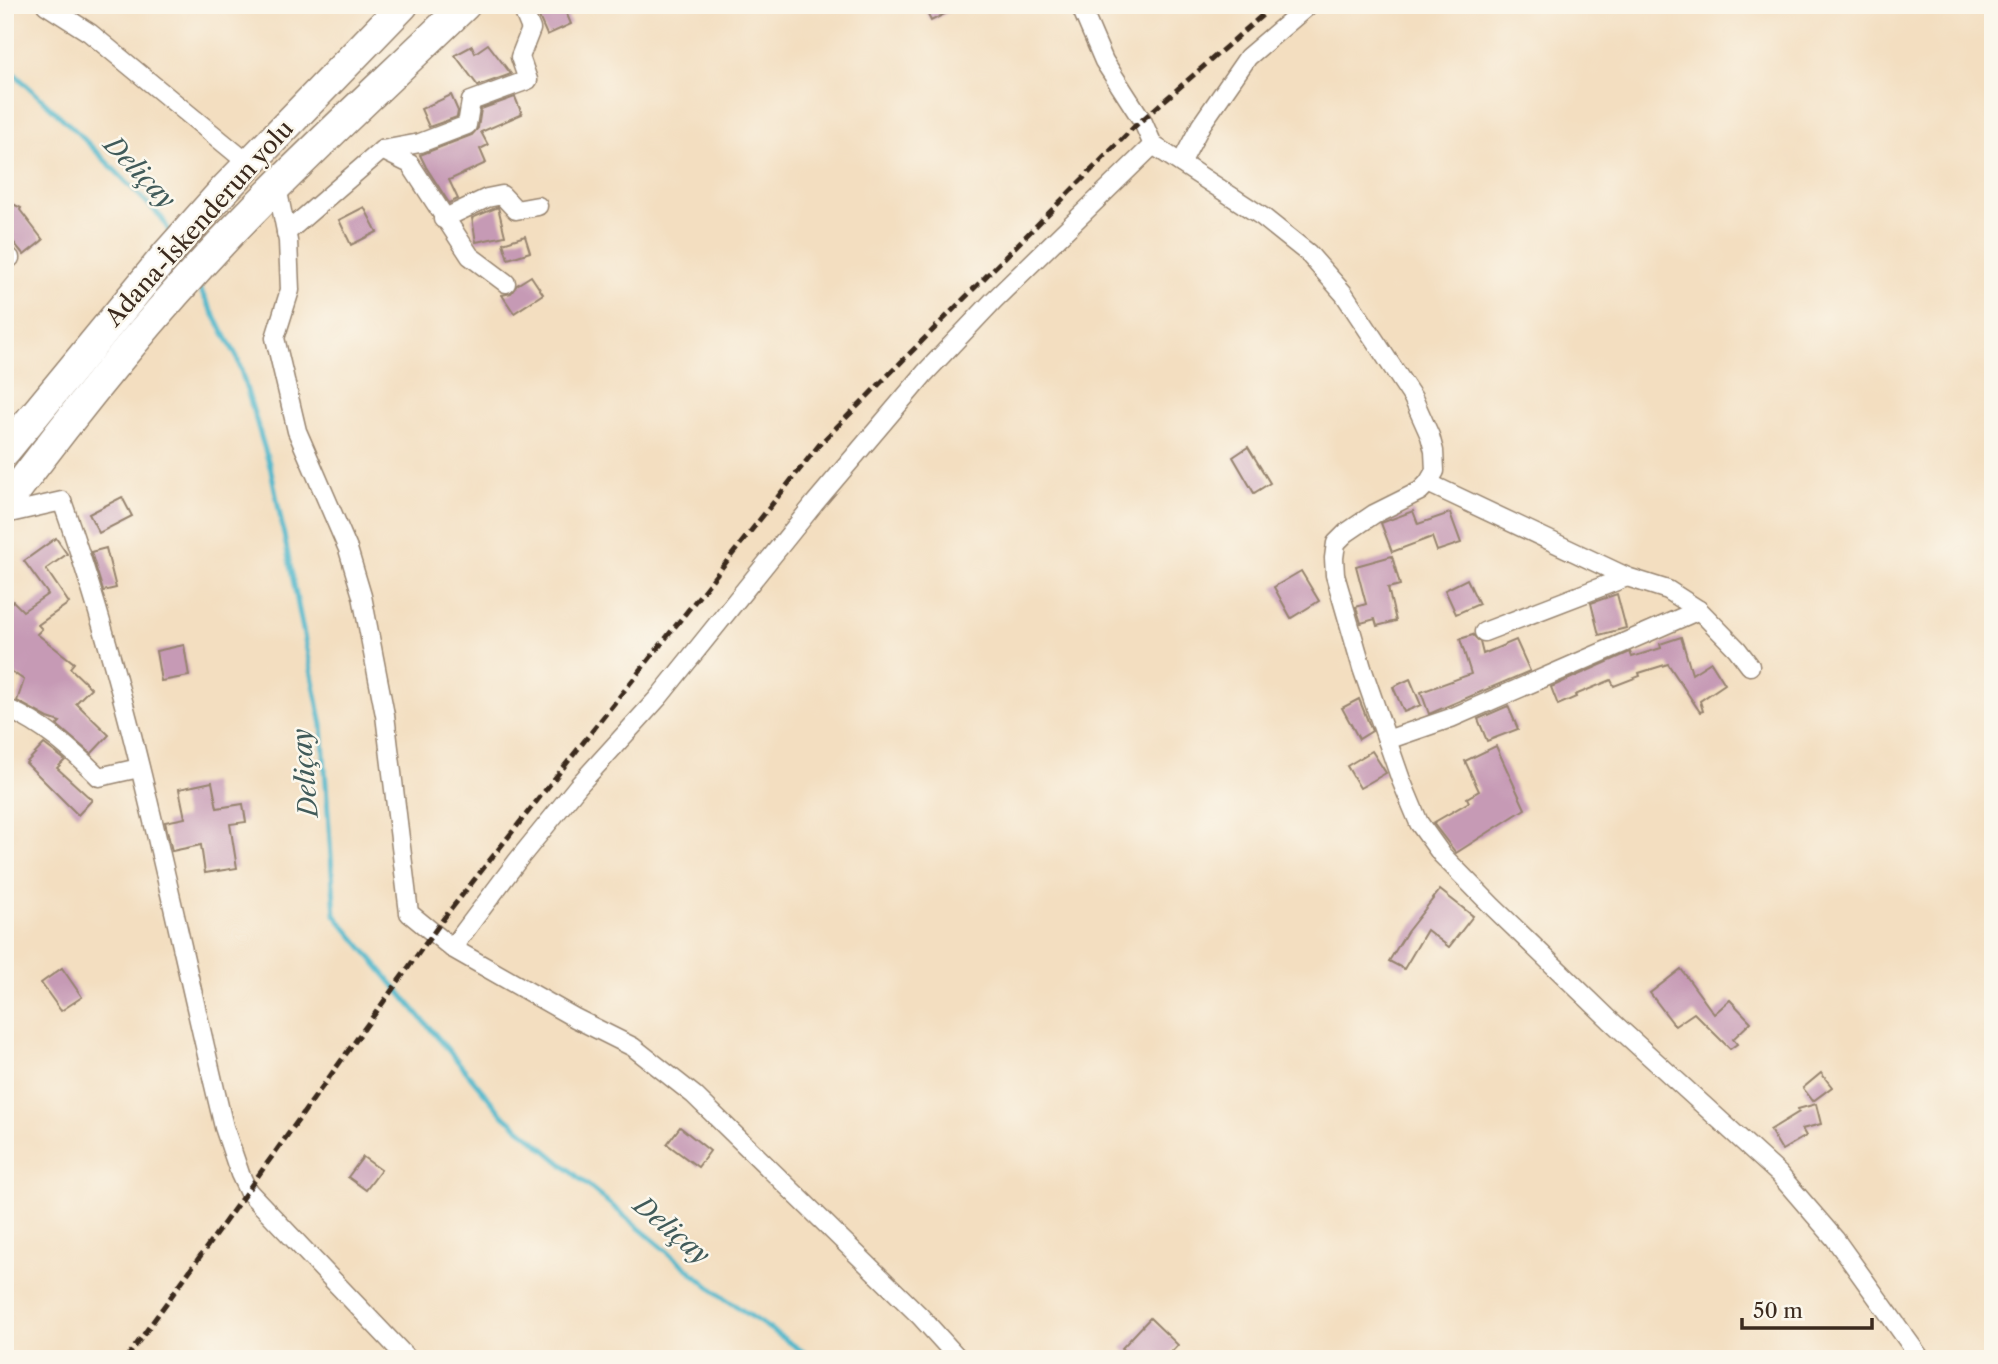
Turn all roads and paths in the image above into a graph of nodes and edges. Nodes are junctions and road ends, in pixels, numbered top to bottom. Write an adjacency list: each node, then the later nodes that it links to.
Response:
1 (46, 5): 10 (street)
2 (403, 5): 10 (highway, Adana-İskenderun yolu)
3 (465, 5): 11 (highway, Adana-İskenderun yolu)
4 (521, 5): 8 (street)
5 (1080, 5): 7 (street)
6 (1309, 5): 9 (street)
7 (1153, 145): 9 (street); 27 (street)
8 (382, 150): 13 (street); 14 (street)
9 (1181, 163): 17 (street)
10 (249, 164): 16 (highway, Adana-İskenderun yolu)
11 (277, 187): 14 (street); 18 (highway, Adana-İskenderun yolu)
12 (538, 206): 13 (street)
13 (443, 219): 15 (street)
14 (286, 233): 27 (street)
15 (506, 284)
16 (5, 451)
17 (1428, 483): 20 (street); 25 (street)
18 (5, 505)
19 (5, 514): 26 (street)
20 (1627, 578): 21 (street); 22 (street)
21 (1699, 610): 23 (street); 25 (street)
22 (1484, 632)
23 (1750, 666)
24 (8, 709): 26 (street)
25 (1387, 740): 30 (street)
26 (139, 768): 28 (street)
27 (452, 948): 29 (street)
28 (408, 1359)
29 (959, 1359)
30 (1922, 1359)

